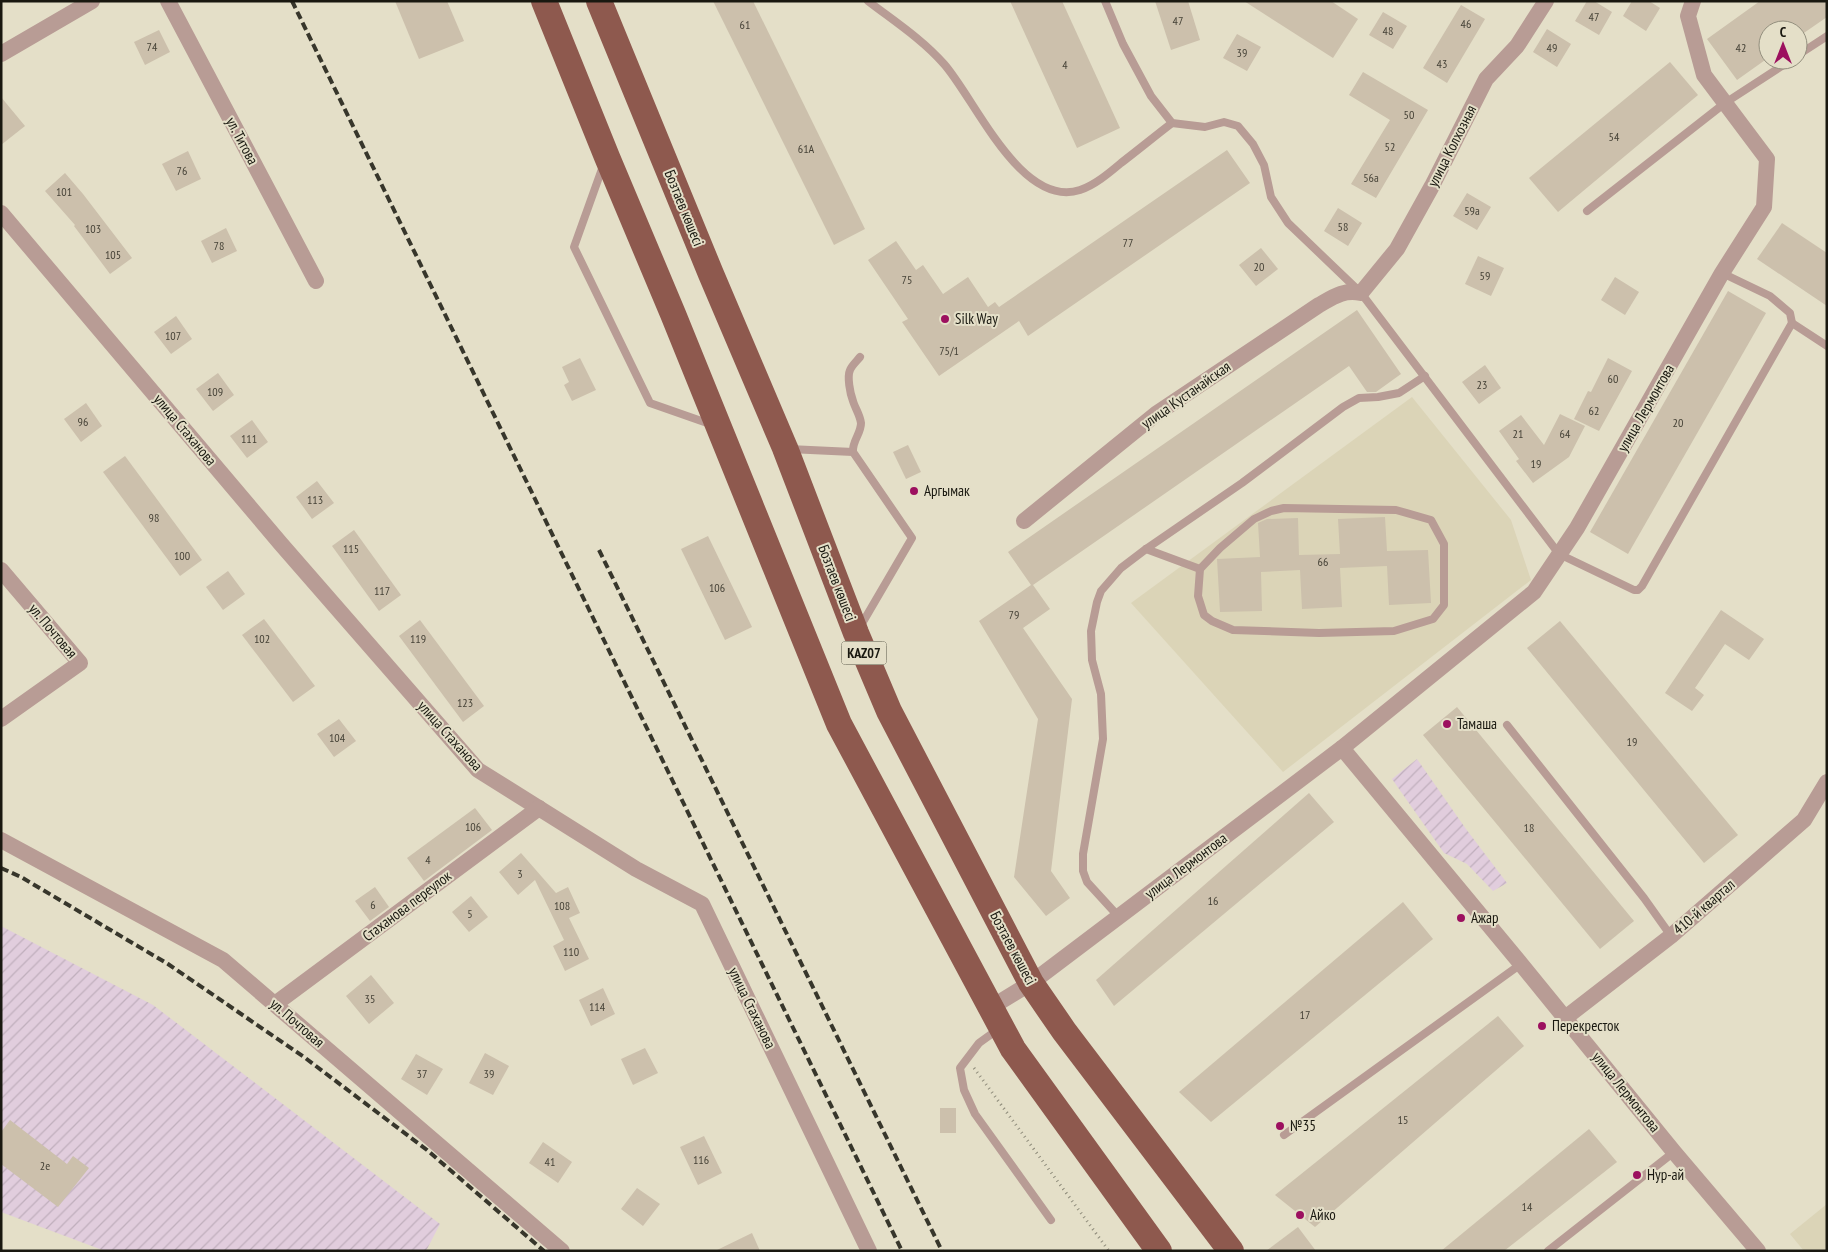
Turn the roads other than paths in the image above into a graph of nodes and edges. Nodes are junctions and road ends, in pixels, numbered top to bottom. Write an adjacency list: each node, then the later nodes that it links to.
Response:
1 (92, 1): 11 (street)
2 (168, 1): 19 (street, ул. Титова)
3 (544, 1): 15 (highway)
4 (599, 1): 26 (highway, Бозтаев көшесі / KAZ07)
5 (868, 1): 14 (lane)
6 (1105, 1): 14 (lane)
7 (1546, 1): 20 (street, улица Колхозная)
8 (1693, 1): 13 (street, улица Лермонтова)
9 (1827, 36): 10 (lane)
10 (1808, 48)
11 (1, 54)
12 (1776, 70): 13 (lane)
13 (1725, 103): 16 (lane); 18 (street, улица Лермонтова)
14 (1172, 123): 20 (lane)
15 (606, 158): 25 (highway); 25 (lane)
16 (1587, 211)
17 (1, 213): 38 (street, улица Стаханова)
18 (1722, 273): 21 (lane); 30 (street, улица Лермонтова)
19 (316, 281)
20 (1361, 293): 24 (lane); 28 (street, улица Кустанайская)
21 (1792, 323): 22 (lane); 30 (lane)
22 (1827, 346)
23 (860, 357): 27 (lane)
24 (1425, 376): 29 (lane); 30 (lane)
25 (718, 427): 45 (highway)
26 (785, 448): 27 (lane); 33 (highway, Бозтаев көшесі / KAZ07)
27 (853, 452): 33 (lane)
28 (1024, 521)
29 (1146, 549): 31 (lane); 40 (lane)
30 (1560, 554): 36 (street, улица Лермонтова)
31 (1200, 569): 31 (lane)
32 (1, 570): 34 (street, ул. Почтовая)
33 (856, 633): 43 (highway, Бозтаев көшесі / KAZ07)
34 (1, 719)
35 (1507, 725): 41 (lane)
36 (1342, 748): 40 (street, улица Лермонтова); 42 (street, улица Лермонтова)
37 (1827, 782): 41 (street, 410-й квартал)
38 (539, 808): 44 (street, Стаханова переулок); 51 (street, улица Стаханова)
39 (1, 840): 44 (street, ул. Почтовая)
40 (1119, 917): 43 (street, улица Лермонтова)
41 (1671, 936): 46 (street, 410-й квартал)
42 (1521, 964): 46 (street, улица Лермонтова); 47 (lane)
43 (1031, 984): 45 (street, улица Лермонтова); 53 (highway, Бозтаев көшесі / KAZ07)
44 (275, 1004): 50 (street, ул. Почтовая)
45 (995, 1018): 49 (lane); 52 (highway)
46 (1565, 1018): 48 (street, улица Лермонтова)
47 (1284, 1135)
48 (1674, 1152): 54 (lane); 55 (street, улица Лермонтова)
49 (1051, 1220)
50 (562, 1251)
51 (869, 1251)
52 (1159, 1251)
53 (1231, 1251)
54 (1548, 1251)
55 (1758, 1251)

